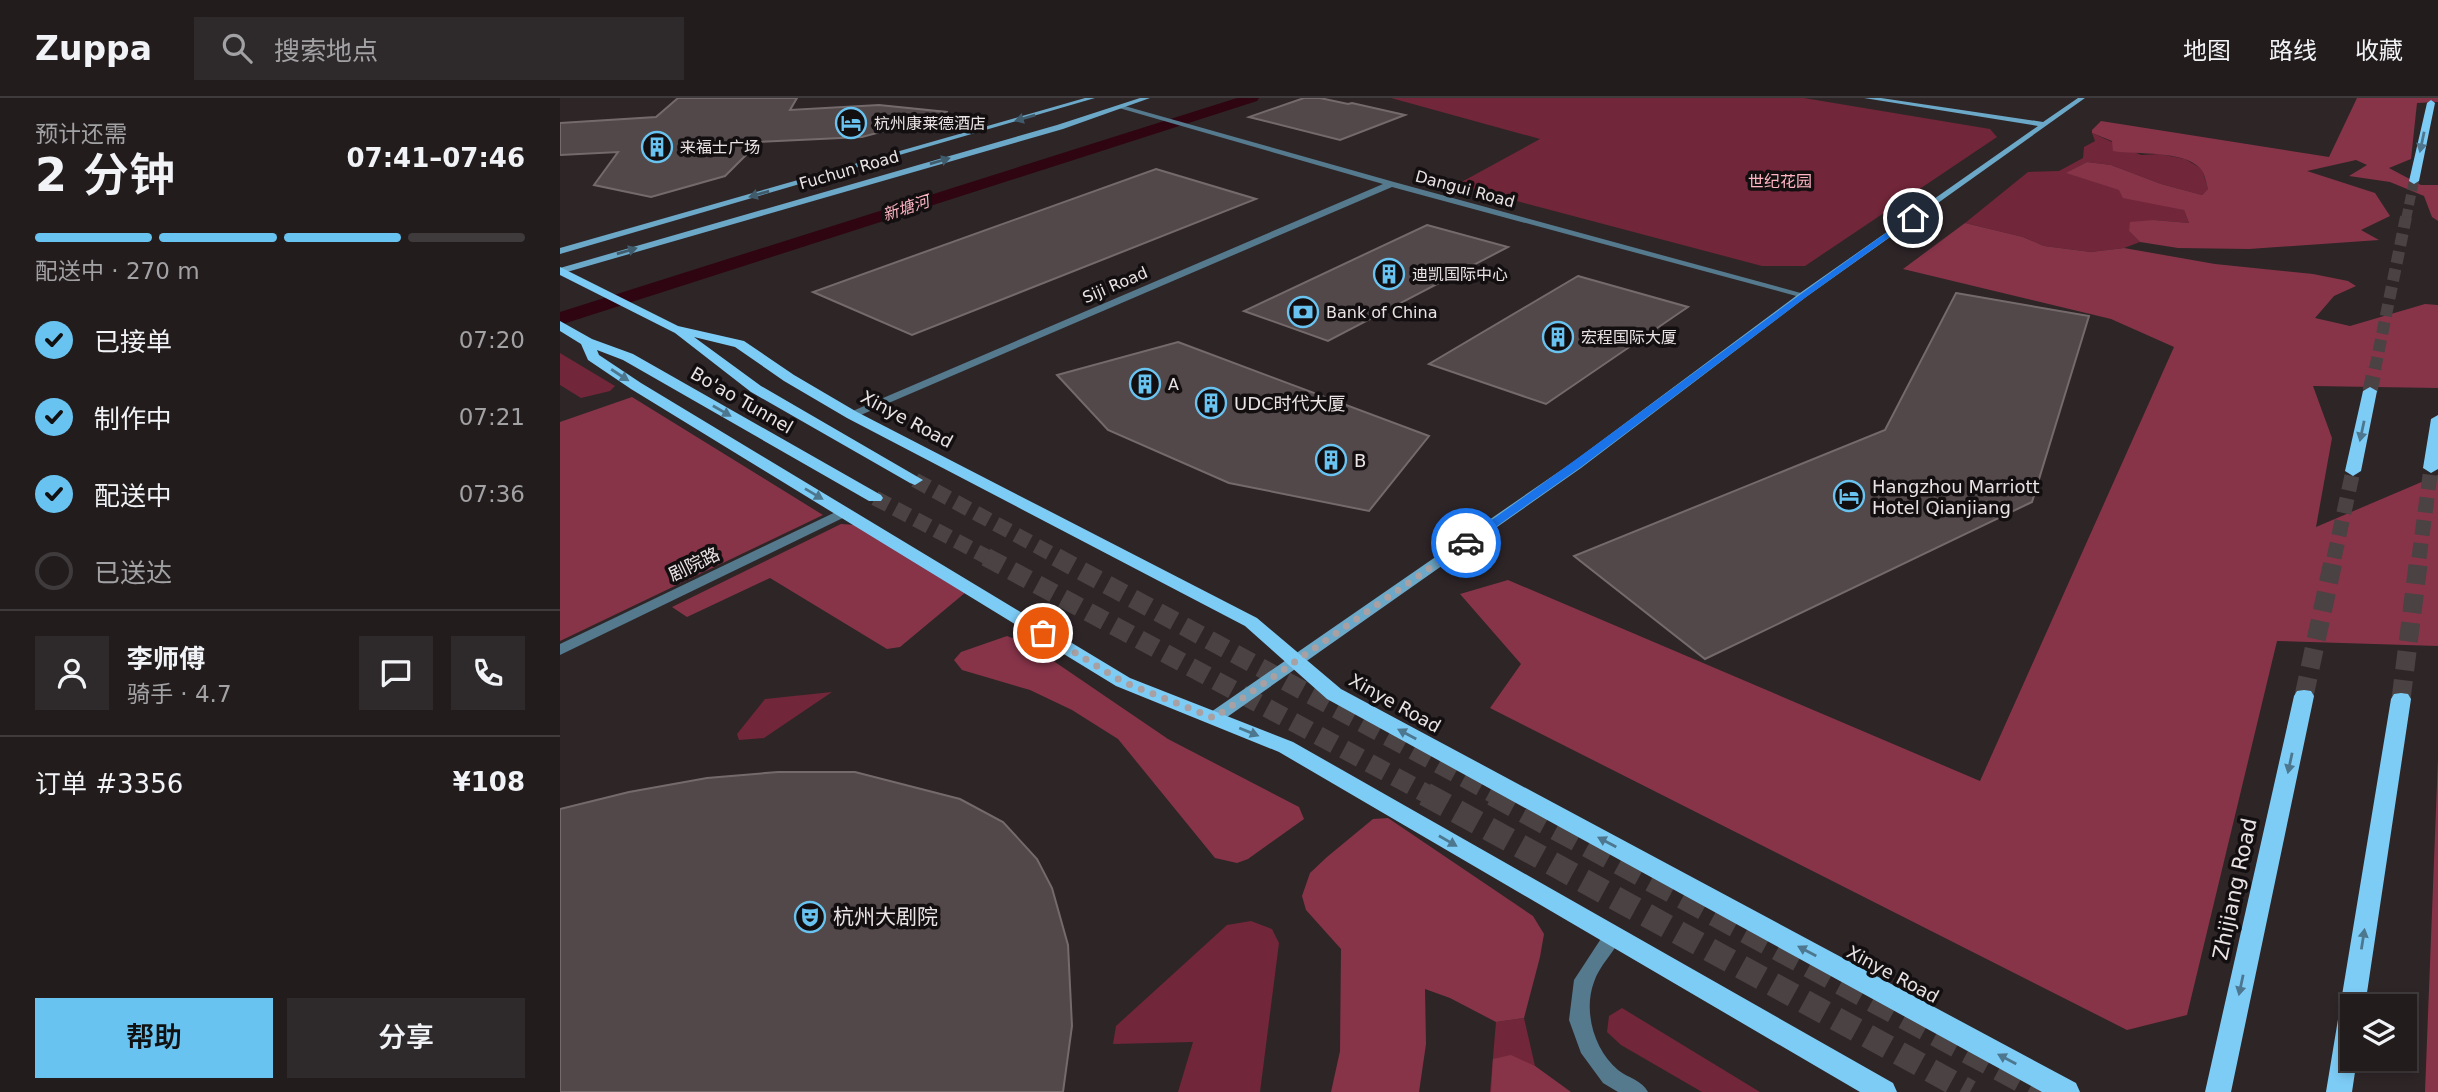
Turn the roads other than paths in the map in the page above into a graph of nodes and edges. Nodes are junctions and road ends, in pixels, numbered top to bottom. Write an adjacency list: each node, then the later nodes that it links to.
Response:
1 (1090, 98): 11 (street, Fuchun Road, one-way to 11)
2 (1147, 98): 7 (street, Fuchun Road)
3 (1867, 98): 8 (street)
4 (1912, 98): 8 (street)
5 (2082, 98): 8 (street)
6 (2431, 103): 9 (main road, one-way to 9)
7 (1121, 107): 10 (street, Dangui Road); 12 (street, Fuchun Road, one-way to 7)
8 (2049, 123): 13 (street)
9 (2414, 181)
10 (1391, 184): 13 (street, Dangui Road); 17 (street, Siji Road)
11 (560, 251)
12 (561, 270): 14 (main road, Xinye Road)
13 (1803, 295): 25 (street)
14 (674, 329): 17 (main road, Xinye Road); 21 (main road, Bo'ao Tunnel)
15 (573, 333): 22 (main road, Bo'ao Tunnel, one-way to 22); 23 (main road, one-way to 23)
16 (2370, 391): 20 (main road, one-way to 20)
17 (852, 415): 25 (main road, Xinye Road)
18 (2438, 419): 19 (main road)
19 (2431, 468)
20 (2353, 471)
21 (915, 480)
22 (875, 498)
23 (844, 512): 24 (street, 剧院路); 28 (main road)
24 (560, 650)
25 (1297, 662): 28 (street); 34 (main road, Xinye Road, one-way to 25)
26 (2304, 696): 35 (main road, Zhijiang Road, one-way to 35)
27 (2401, 699): 30 (main road, one-way to 27)
28 (1214, 718): 29 (main road, one-way to 29)
29 (1613, 936): 32 (street); 33 (main road)
30 (2354, 994)
31 (2342, 1071): 36 (main road)
32 (1637, 1092)
33 (1884, 1092)
34 (2067, 1092)
35 (2218, 1092)
36 (2339, 1092)

